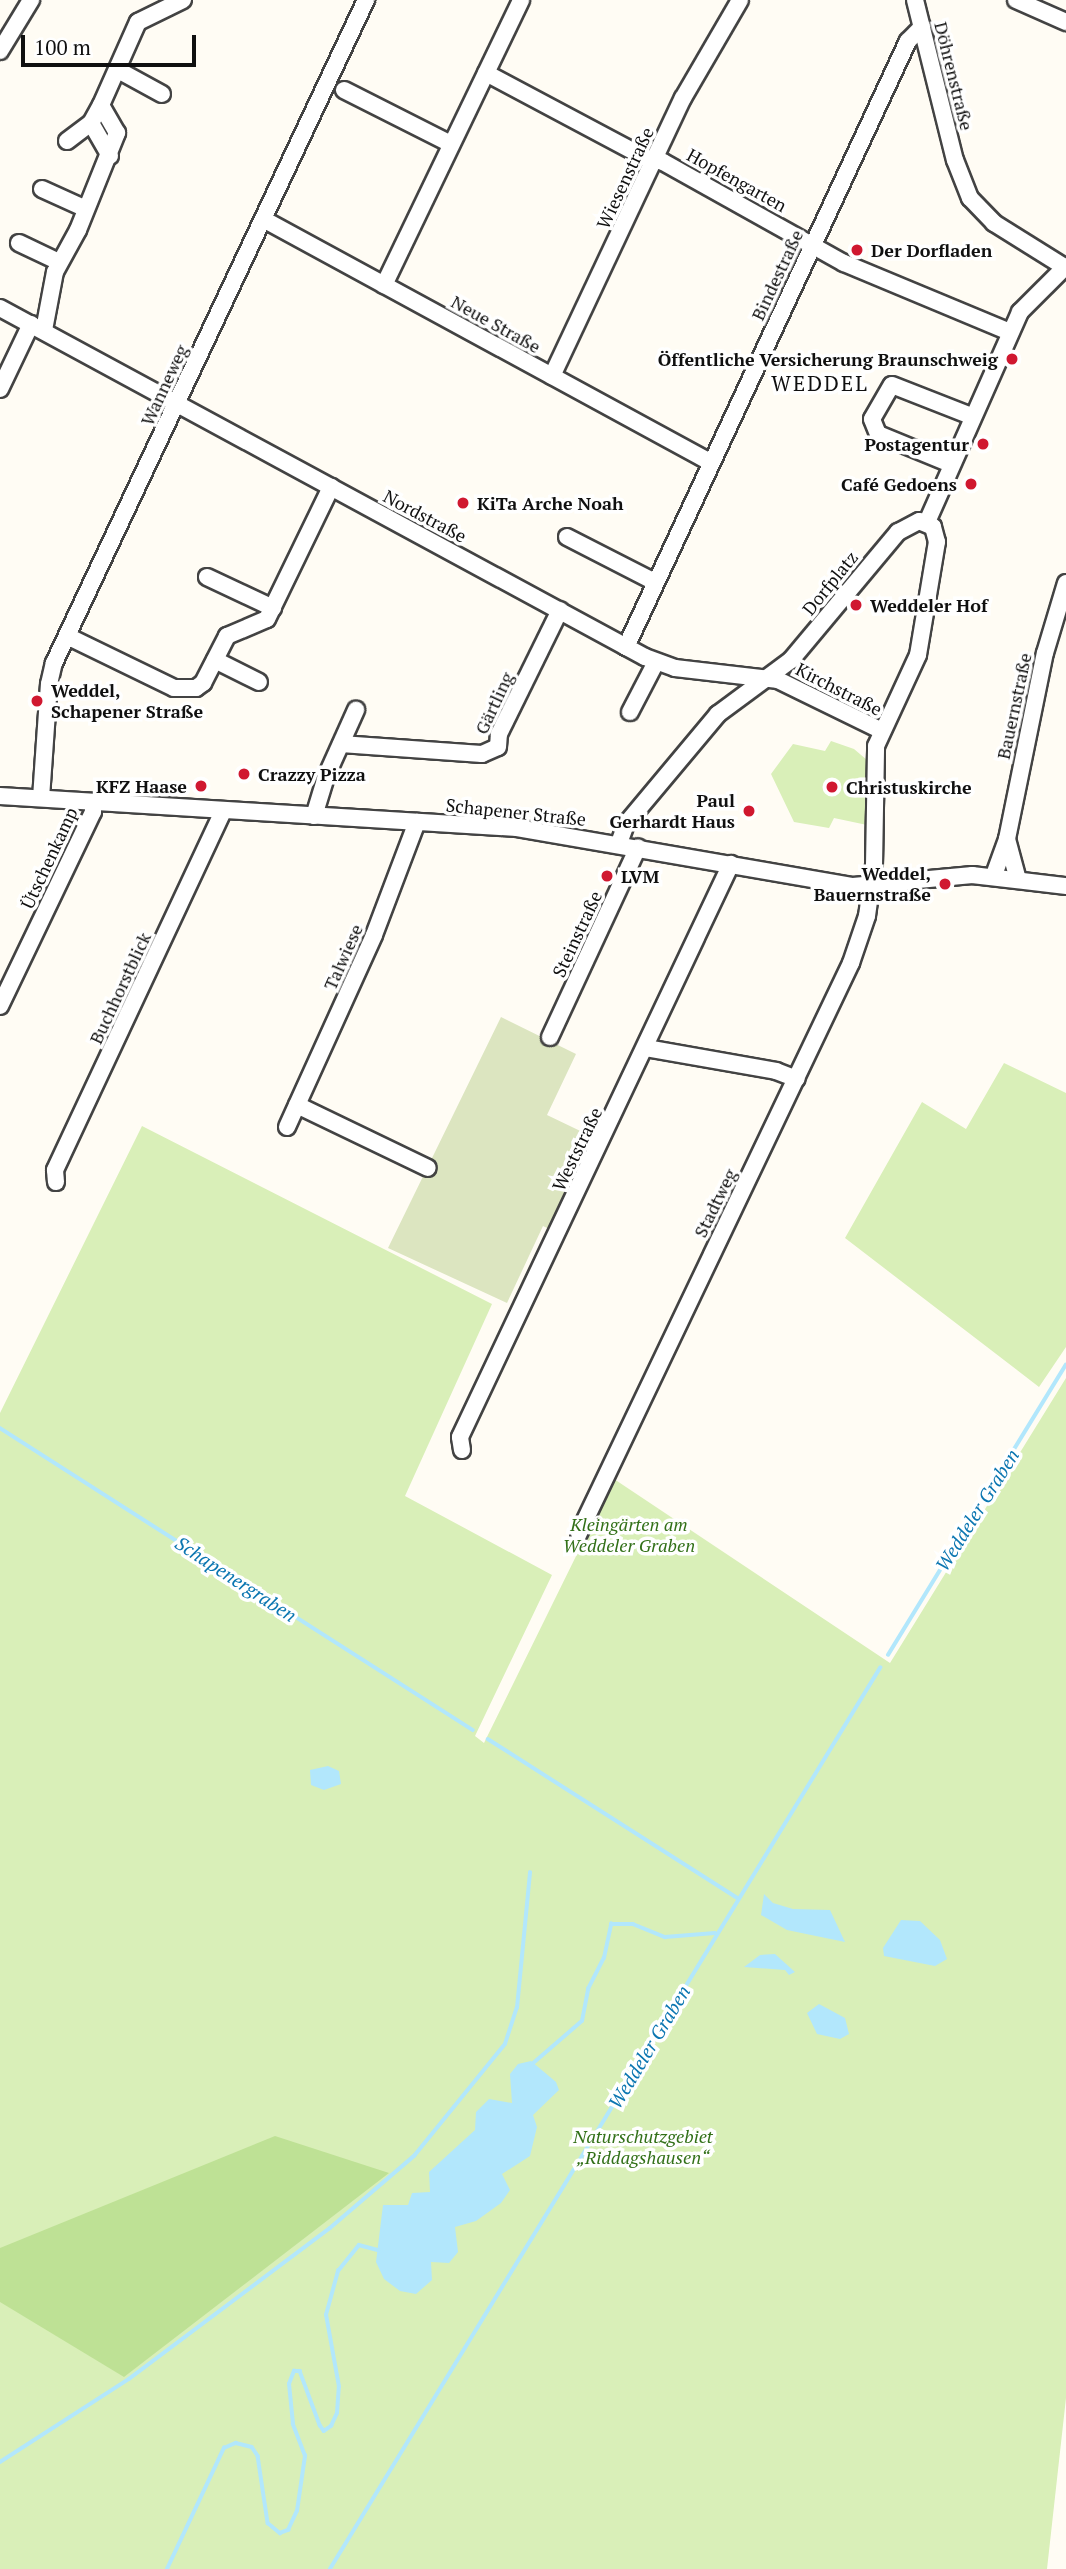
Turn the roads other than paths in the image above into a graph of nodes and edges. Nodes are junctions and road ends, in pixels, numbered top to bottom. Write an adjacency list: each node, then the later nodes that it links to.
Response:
1 (31, 0): 10 (street)
2 (183, 0): 11 (street)
3 (366, 0): 23 (street, Wanneweg)
4 (521, 0): 12 (street)
5 (740, 0): 20 (street, Wiesenstraße)
6 (915, 0): 9 (street, Döhrenstraße)
7 (1016, 0): 8 (street)
8 (1066, 22)
9 (922, 27): 25 (street, Bindestraße); 27 (street, Döhrenstraße)
10 (0, 51)
11 (118, 70): 14 (street); 15 (street)
12 (486, 73): 18 (street); 20 (street, Hopfengarten)
13 (345, 90): 18 (street)
14 (162, 94)
15 (101, 105): 16 (street); 19 (street)
16 (91, 123): 17 (street); 19 (street)
17 (67, 141)
18 (451, 144): 28 (street)
19 (110, 156): 22 (street)
20 (655, 160): 25 (street, Hopfengarten); 32 (street, Wiesenstraße)
21 (42, 189): 22 (street)
22 (84, 208): 26 (street)
23 (263, 219): 28 (street, Neue Straße); 34 (street, Wanneweg)
24 (19, 243): 26 (street)
25 (813, 244): 31 (street, Hopfengarten); 36 (street, Bindestraße)
26 (59, 262): 30 (street)
27 (1065, 268): 31 (street)
28 (384, 285): 32 (street, Neue Straße)
29 (0, 308): 30 (street, Nordstraße)
30 (37, 327): 33 (street); 34 (street, Nordstraße)
31 (1010, 332): 35 (street)
32 (552, 376): 36 (street, Neue Straße)
33 (0, 389)
34 (176, 404): 38 (street, Nordstraße); 46 (street, Wanneweg)
35 (971, 416): 37 (street); 37 (street)
36 (710, 462): 42 (street, Bindestraße)
37 (951, 464): 39 (street)
38 (331, 487): 44 (street); 45 (street, Nordstraße)
39 (927, 522): 50 (street, Dorfplatz); 54 (street)
40 (567, 537): 42 (street)
41 (207, 577): 44 (street)
42 (655, 582): 47 (street, Bindestraße)
43 (1066, 583): 62 (street, Bauernstraße)
44 (273, 608): 48 (street)
45 (560, 610): 47 (street, Nordstraße); 55 (street, Gärtling)
46 (67, 636): 48 (street); 57 (street, Wanneweg)
47 (626, 647): 49 (street, Nordstraße)
48 (215, 660): 51 (street)
49 (656, 662): 50 (street, Nordstraße); 53 (street)
50 (766, 678): 54 (street, Kirchstraße); 63 (street, Kirchstraße)
51 (258, 682)
52 (356, 710): 55 (street)
53 (630, 712)
54 (880, 730): 68 (street, Kirchstraße)
55 (341, 744): 60 (street)
56 (0, 796): 57 (street, Schapener Straße)
57 (41, 798): 58 (street, Schapener Straße)
58 (93, 802): 59 (street, Schapener Straße); 70 (street, Ütschenkamp)
59 (223, 811): 60 (street, Schapener Straße); 77 (street, Buchhorstblick)
60 (314, 816): 61 (street, Schapener Straße)
61 (417, 822): 63 (street, Schapener Straße); 74 (street, Talwiese)
62 (1007, 839): 66 (street, Bauernstraße); 67 (street, Bauernstraße)
63 (618, 843): 64 (street, Schapener Straße)
64 (638, 847): 65 (street, Schapener Straße); 71 (street, Steinstraße)
65 (731, 864): 68 (street, Schapener Straße); 72 (street, Weststraße)
66 (994, 875): 67 (street, Schapener Straße); 68 (street, Schapener Straße)
67 (1017, 877): 69 (street, Schapener Straße)
68 (872, 885): 73 (street, Stadtweg)
69 (1066, 886)
70 (0, 1006)
71 (550, 1037)
72 (646, 1048): 73 (street); 78 (street, Weststraße)
73 (797, 1079): 79 (street, Stadtweg)
74 (297, 1105): 75 (street, Talwiese); 76 (street)
75 (287, 1127)
76 (428, 1168)
77 (56, 1182)
78 (462, 1450)
79 (579, 1533)

